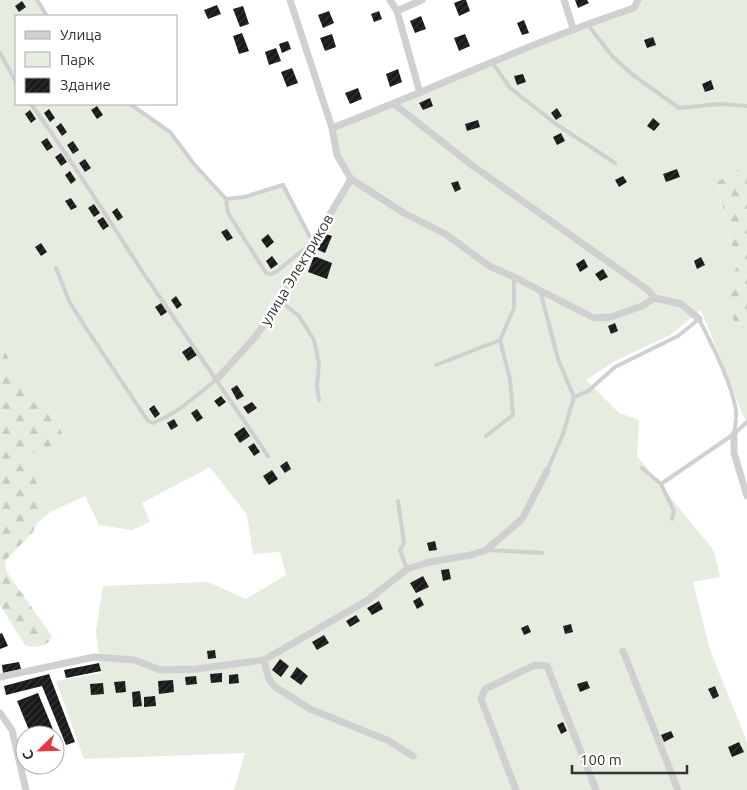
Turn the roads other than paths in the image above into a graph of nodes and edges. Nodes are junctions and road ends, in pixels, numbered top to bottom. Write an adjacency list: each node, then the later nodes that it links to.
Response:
1 (37, 0): 8 (lane)
2 (290, 0): 19 (street)
3 (390, 0): 7 (street)
4 (422, 0): 7 (street)
5 (564, 0): 10 (street)
6 (638, 0): 9 (street)
7 (397, 11): 14 (street)
8 (47, 15)
9 (586, 24): 10 (street); 18 (lane)
10 (573, 28): 12 (street)
11 (0, 54): 13 (lane)
12 (492, 62): 14 (street); 20 (lane)
13 (15, 80)
14 (420, 93): 15 (street)
15 (394, 104): 19 (street); 27 (street)
16 (32, 105): 32 (lane)
17 (131, 105): 22 (lane)
18 (747, 106)
19 (332, 128): 21 (street)
20 (615, 163)
21 (351, 179): 23 (street, улица Электриков); 25 (street)
22 (226, 199): 23 (lane); 23 (lane)
23 (312, 242): 28 (street, улица Электриков)
24 (56, 268): 32 (lane)
25 (514, 276): 26 (street); 30 (lane)
26 (539, 290): 27 (street); 33 (lane)
27 (655, 298): 29 (street)
28 (280, 301): 32 (street, улица Электриков); 34 (lane)
29 (699, 319): 33 (lane); 36 (lane)
30 (500, 340): 31 (lane); 37 (lane)
31 (436, 365)
32 (217, 379): 38 (lane)
33 (574, 397): 40 (lane)
34 (319, 400)
35 (747, 422): 36 (lane)
36 (734, 434): 41 (lane); 42 (street)
37 (486, 436)
38 (268, 456)
39 (642, 468): 41 (lane)
40 (547, 471): 45 (street)
41 (661, 484): 44 (lane)
42 (747, 496)
43 (398, 500): 47 (lane)
44 (672, 519)
45 (486, 550): 46 (lane); 47 (street)
46 (542, 553)
47 (407, 569): 49 (street)
48 (623, 651): 56 (street)
49 (264, 660): 50 (street); 52 (street)
50 (0, 677)
51 (0, 713): 53 (street)
52 (413, 756)
53 (26, 790)
54 (516, 790): 55 (street)
55 (596, 790)
56 (678, 790)

